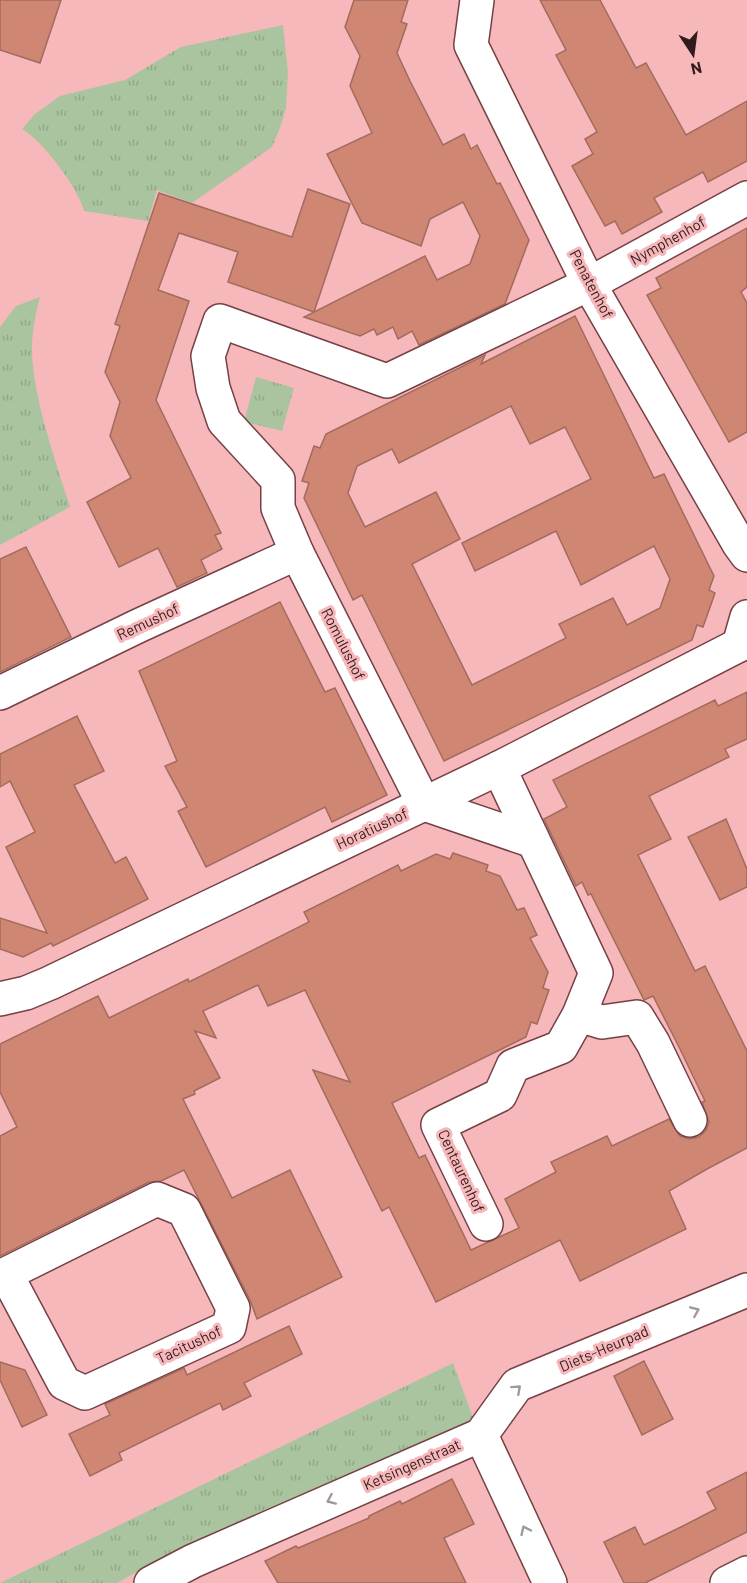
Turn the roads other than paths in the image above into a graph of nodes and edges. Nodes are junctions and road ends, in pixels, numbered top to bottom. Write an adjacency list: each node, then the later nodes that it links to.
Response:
1 (477, 0): 3 (street, Penatenhof)
2 (747, 198): 3 (street, Nymphenhof)
3 (590, 284): 4 (street, Romulushof); 5 (street, Penatenhof)
4 (297, 553): 7 (street, Remushof); 9 (street, Romulushof)
5 (747, 555)
6 (744, 636): 8 (street, Horatiushof)
7 (0, 693)
8 (499, 768): 9 (street, Horatiushof); 10 (street, Centaurenhof)
9 (424, 804): 10 (street); 11 (street, Horatiushof)
10 (533, 841): 12 (street, Centaurenhof)
11 (0, 999)
12 (579, 1015): 13 (street); 14 (street, Centaurenhof)
13 (690, 1120)
14 (486, 1224)
15 (3, 1277): 15 (street, Tacitushof)
16 (747, 1290): 17 (street, Diets-Heurpad, one-way to 16)
17 (481, 1435): 18 (street, Ketsingenstraat, one-way to 18); 21 (street, one-way to 17)
18 (198, 1572): 20 (street, Ketsingenstraat)
19 (747, 1574): 22 (street)
20 (151, 1583)
21 (550, 1583)
22 (727, 1583)

